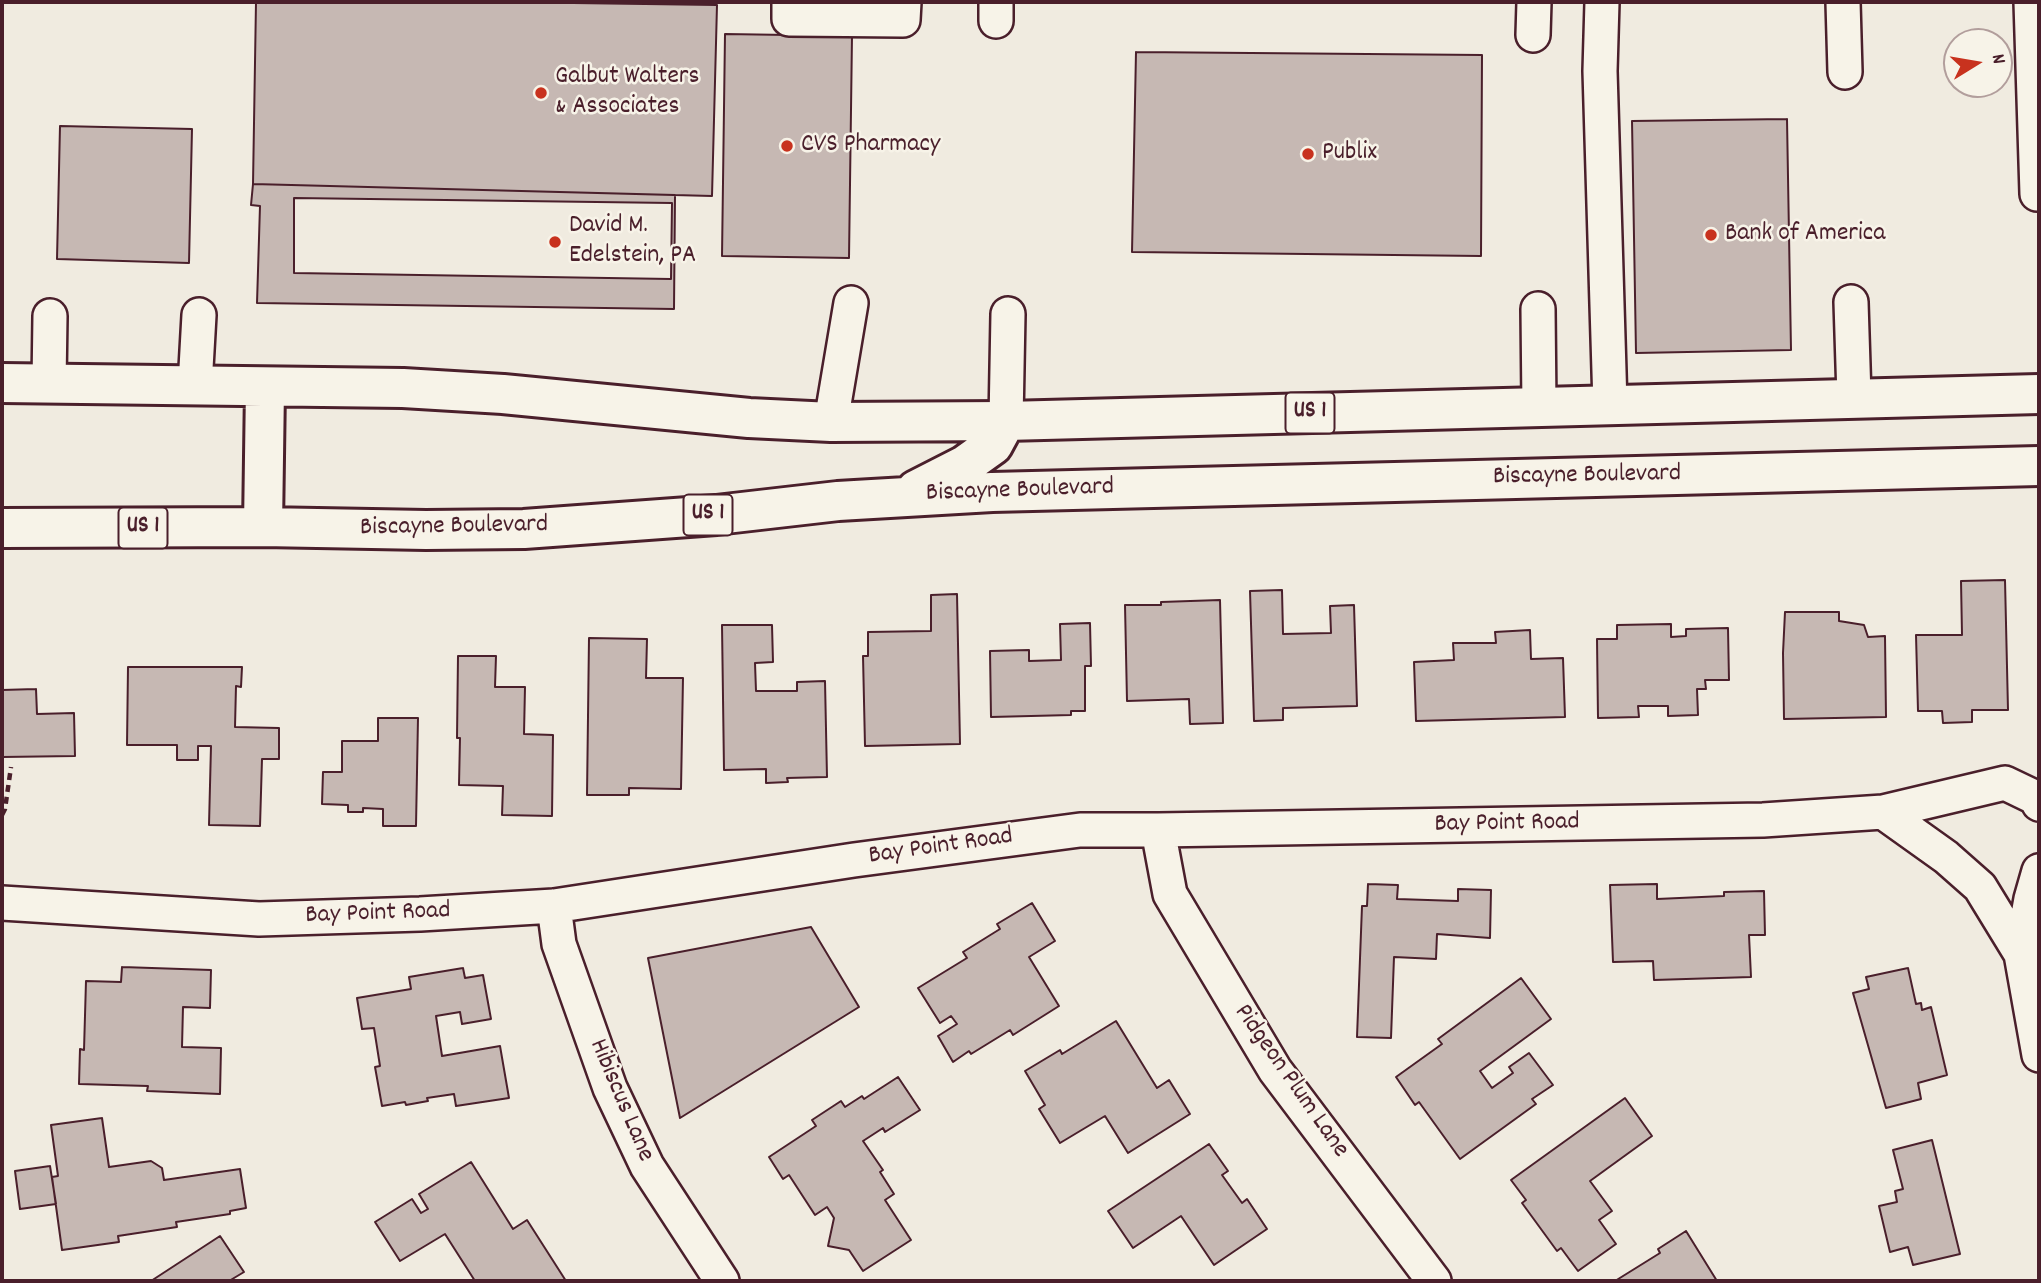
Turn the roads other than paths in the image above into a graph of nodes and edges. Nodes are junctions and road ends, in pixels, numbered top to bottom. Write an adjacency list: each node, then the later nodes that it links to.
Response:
1 (789, 2): 2 (street)
2 (904, 2)
3 (1534, 2): 7 (street)
4 (1602, 2): 22 (street)
5 (1843, 2): 8 (street)
6 (2031, 2): 9 (street)
7 (1533, 35)
8 (1845, 72)
9 (2037, 194)
10 (1851, 302): 21 (street)
11 (851, 303): 25 (street)
12 (1538, 309): 23 (street)
13 (1008, 314): 24 (street)
14 (50, 316): 17 (street)
15 (199, 316): 18 (street)
16 (2, 383): 17 (main road, US 1)
17 (49, 384): 18 (main road, US 1)
18 (195, 386): 19 (main road, US 1)
19 (265, 387): 25 (main road, US 1); 28 (main road)
20 (2039, 394): 21 (main road, US 1)
21 (1854, 397): 22 (main road, US 1)
22 (1610, 405): 23 (main road, US 1)
23 (1539, 407): 24 (main road, US 1)
24 (1006, 421): 25 (main road, US 1); 27 (main road)
25 (831, 422)
26 (2039, 466): 27 (main road, Biscayne Boulevard / US 1)
27 (905, 496): 28 (main road, Biscayne Boulevard / US 1)
28 (264, 527): 29 (main road, Biscayne Boulevard / US 1)
29 (2, 528)
30 (2039, 804): 31 (street, Bay Point Road)
31 (1883, 812): 32 (street, Bay Point Road); 36 (street)
32 (1158, 830): 35 (street, Bay Point Road); 39 (street, Pidgeon Plum Lane)
33 (2039, 871): 36 (street)
34 (2, 903): 35 (street, Bay Point Road)
35 (554, 906): 38 (street, Hibiscus Lane)
36 (2021, 954): 37 (street)
37 (2039, 1055)
38 (722, 1281)
39 (1434, 1281)

